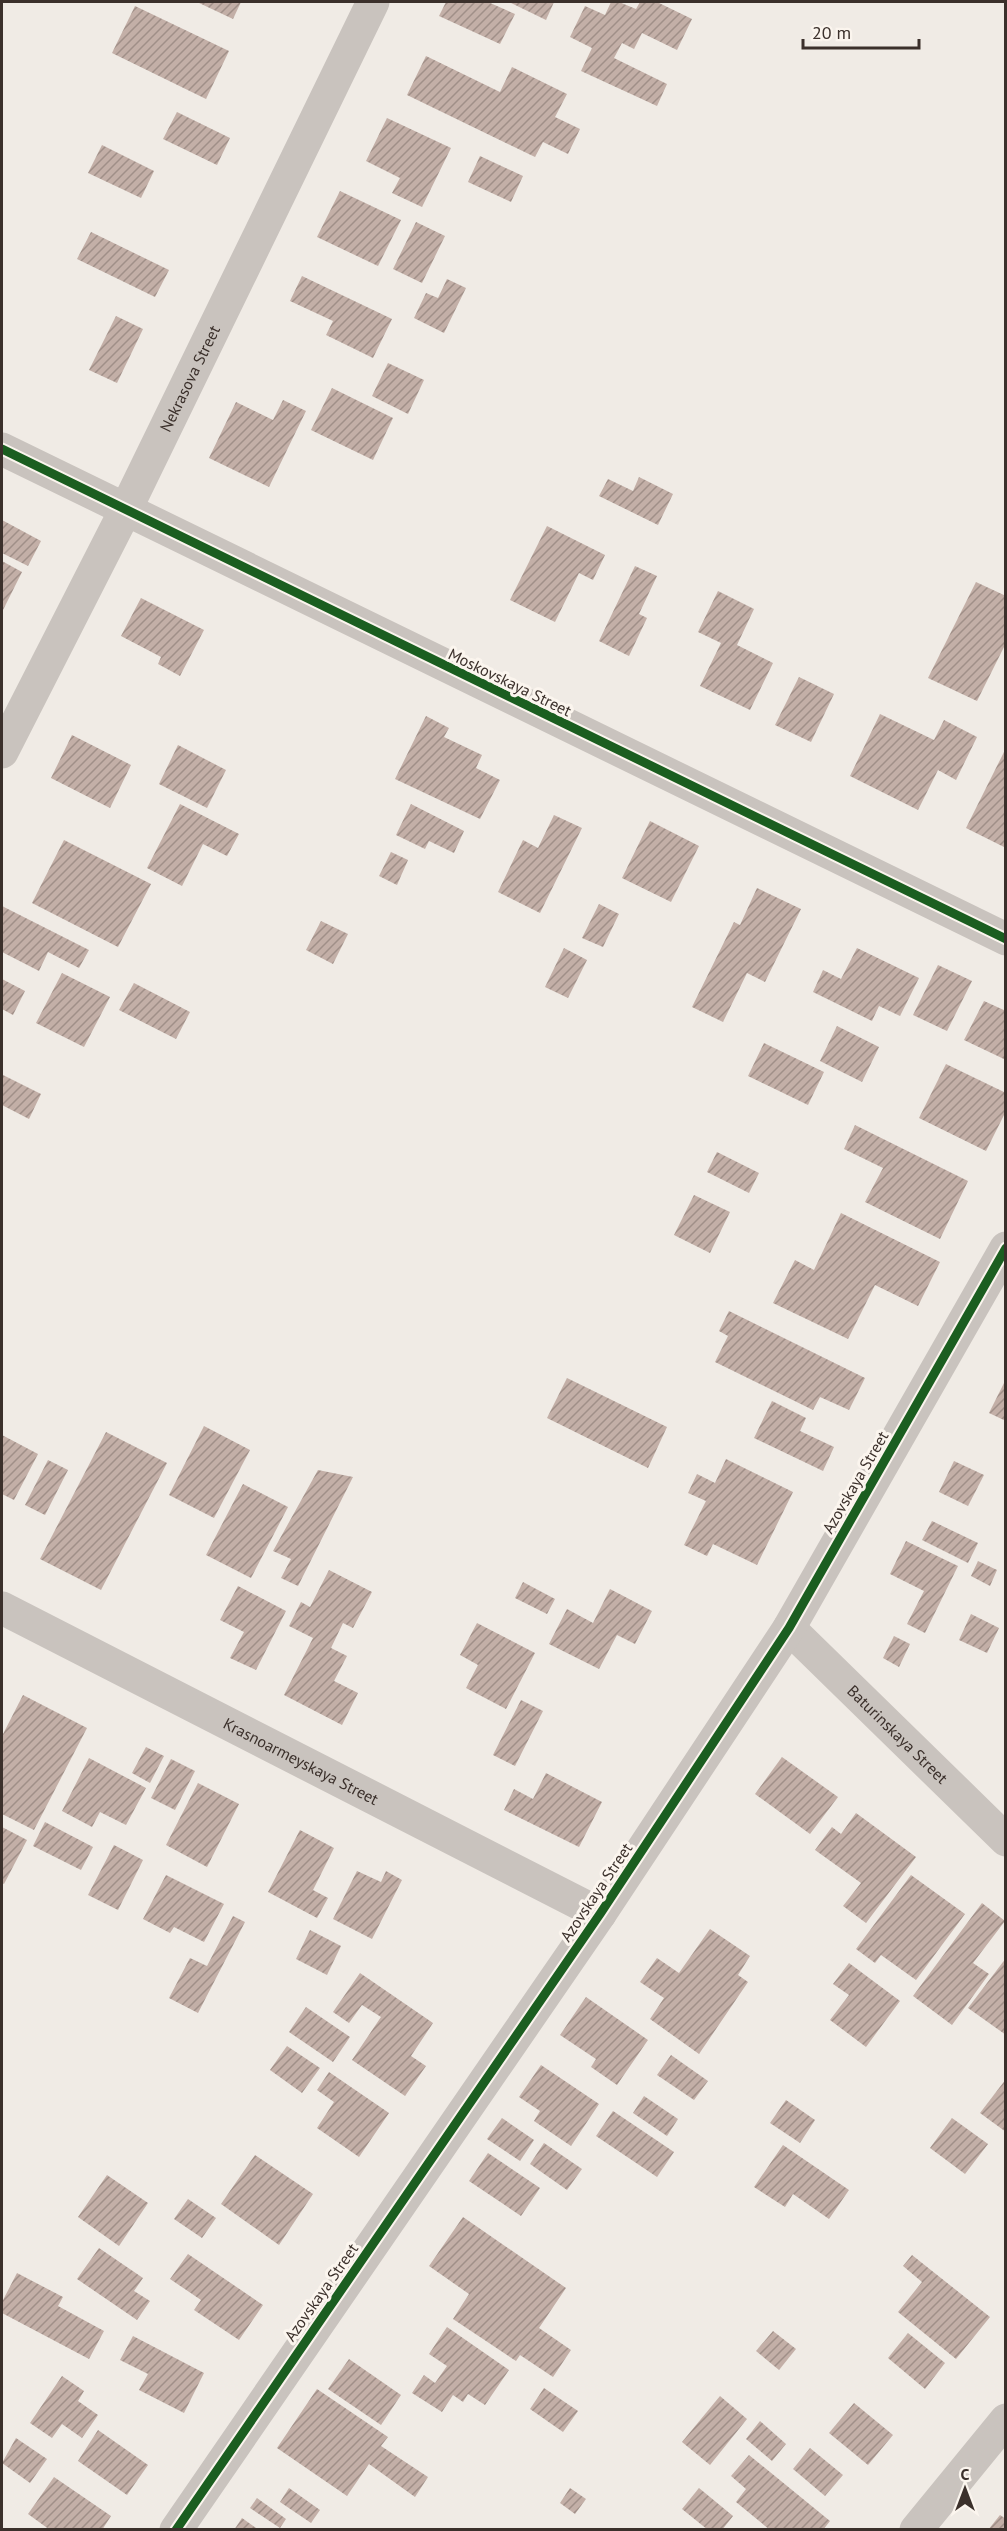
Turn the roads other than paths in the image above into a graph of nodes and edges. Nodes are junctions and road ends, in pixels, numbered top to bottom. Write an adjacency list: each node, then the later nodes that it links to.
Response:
1 (373, 2): 3 (street, Nekrasova Street)
2 (2, 449): 3 (street, Moskovskaya Street)
3 (125, 511): 4 (street, Nekrasova Street); 5 (street, Moskovskaya Street)
4 (2, 752)
5 (1005, 939)
6 (1005, 1248): 8 (street, Azovskaya Street)
7 (2, 1608): 10 (street, Krasnoarmeyskaya Street)
8 (789, 1628): 9 (street, Baturinskaya Street); 10 (street, Azovskaya Street)
9 (1005, 1840)
10 (600, 1914): 12 (street, Azovskaya Street)
11 (1005, 2420): 13 (street)
12 (176, 2529)
13 (916, 2529)

